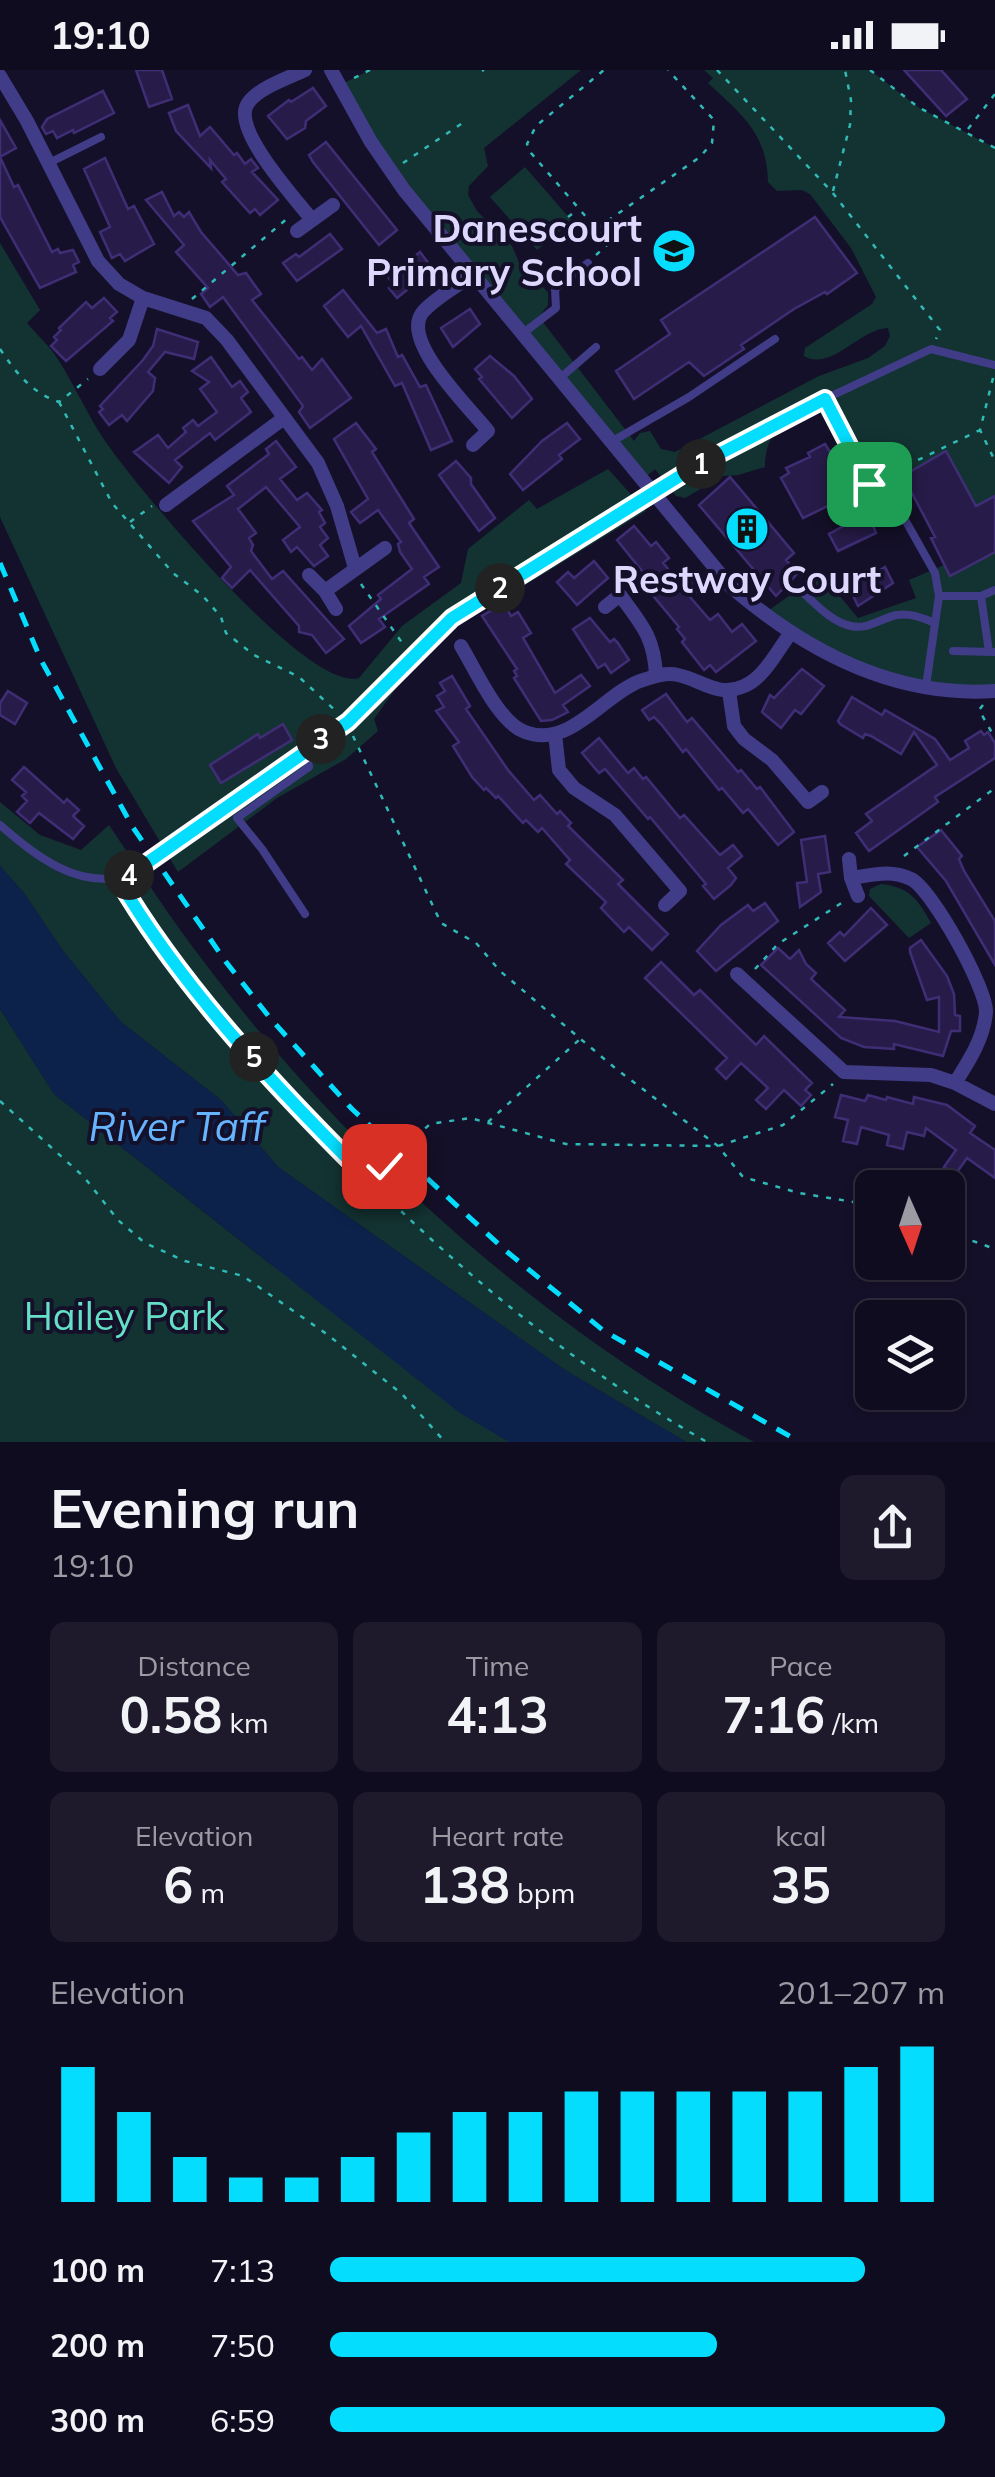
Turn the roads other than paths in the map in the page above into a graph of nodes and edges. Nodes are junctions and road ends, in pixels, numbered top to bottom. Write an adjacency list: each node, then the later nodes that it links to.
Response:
1 (305, 70): 7 (street)
2 (331, 70): 10 (street)
3 (0, 76): 5 (street)
4 (101, 136): 5 (lane)
5 (48, 163): 11 (street)
6 (333, 204): 7 (street)
7 (312, 220): 8 (street)
8 (297, 230)
9 (588, 263): 12 (lane)
10 (472, 274): 12 (street); 21 (street)
11 (144, 298): 16 (street); 19 (street)
12 (522, 334): 17 (street)
13 (774, 339): 20 (lane)
14 (596, 348): 17 (lane)
15 (995, 366): 18 (lane)
16 (100, 370)
17 (559, 379): 20 (street)
18 (825, 399): 22 (lane); 33 (lane)
19 (284, 418): 23 (street); 28 (street)
20 (610, 442): 24 (street)
21 (473, 445)
22 (696, 466)
23 (195, 484): 25 (street); 26 (street)
24 (652, 493): 38 (street); 49 (lane)
25 (207, 499)
26 (166, 505)
27 (385, 548): 28 (street)
28 (353, 569): 32 (street)
29 (309, 575): 32 (street)
30 (800, 590): 37 (lane)
31 (995, 590): 34 (lane)
32 (326, 591): 36 (street)
33 (938, 596): 34 (lane); 37 (lane)
34 (981, 596): 41 (lane)
35 (605, 608): 44 (street)
36 (336, 609)
37 (935, 623): 45 (lane)
38 (790, 634): 45 (street); 46 (street)
39 (462, 646): 43 (street)
40 (952, 651): 41 (lane)
41 (992, 652)
42 (489, 656): 43 (street)
43 (473, 665): 48 (street)
44 (656, 675): 46 (street); 48 (street)
45 (926, 686): 47 (street)
46 (729, 690): 50 (street)
47 (990, 692)
48 (554, 734): 53 (street)
49 (306, 749): 51 (lane); 54 (lane)
50 (822, 792)
51 (0, 825)
52 (849, 859): 56 (street)
53 (665, 905)
54 (305, 914)
55 (740, 978): 56 (street)
56 (955, 1083): 57 (street)
57 (995, 1104)

